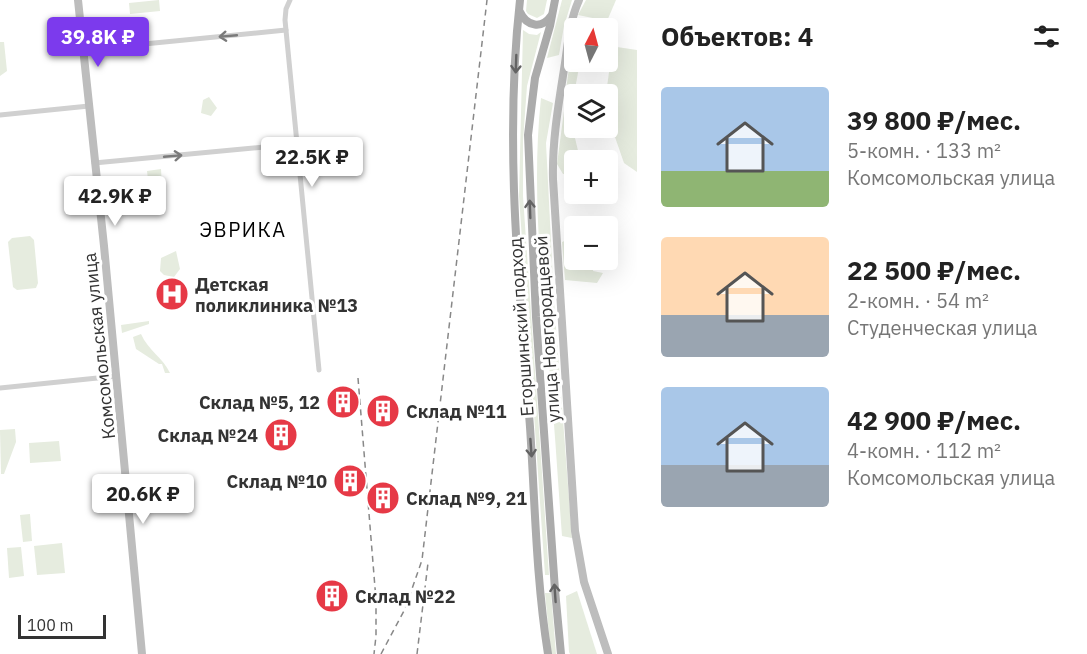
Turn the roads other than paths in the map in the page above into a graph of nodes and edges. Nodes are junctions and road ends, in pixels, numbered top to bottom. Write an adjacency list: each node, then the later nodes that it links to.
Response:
1 (78, 0): 8 (main road, Комсомольская улица)
2 (290, 0): 7 (street)
3 (555, 0): 6 (main road, Егоршинский подход)
4 (579, 0): 19 (main road, улица Новгородцевой)
5 (520, 3): 6 (main road); 16 (main road, Егоршинский подход, one-way to 16)
6 (553, 10): 17 (main road, Егоршинский подход, one-way to 6)
7 (286, 30): 8 (street, one-way to 8); 11 (street)
8 (83, 50): 9 (main road, Комсомольская улица)
9 (89, 106): 10 (street); 12 (main road, Комсомольская улица)
10 (0, 115)
11 (296, 144): 12 (street, one-way to 11); 13 (street)
12 (94, 163): 14 (main road, Комсомольская улица)
13 (319, 370)
14 (117, 376): 15 (street); 18 (main road, Комсомольская улица)
15 (0, 388)
16 (547, 653)
17 (561, 653)
18 (142, 654)
19 (608, 654)

